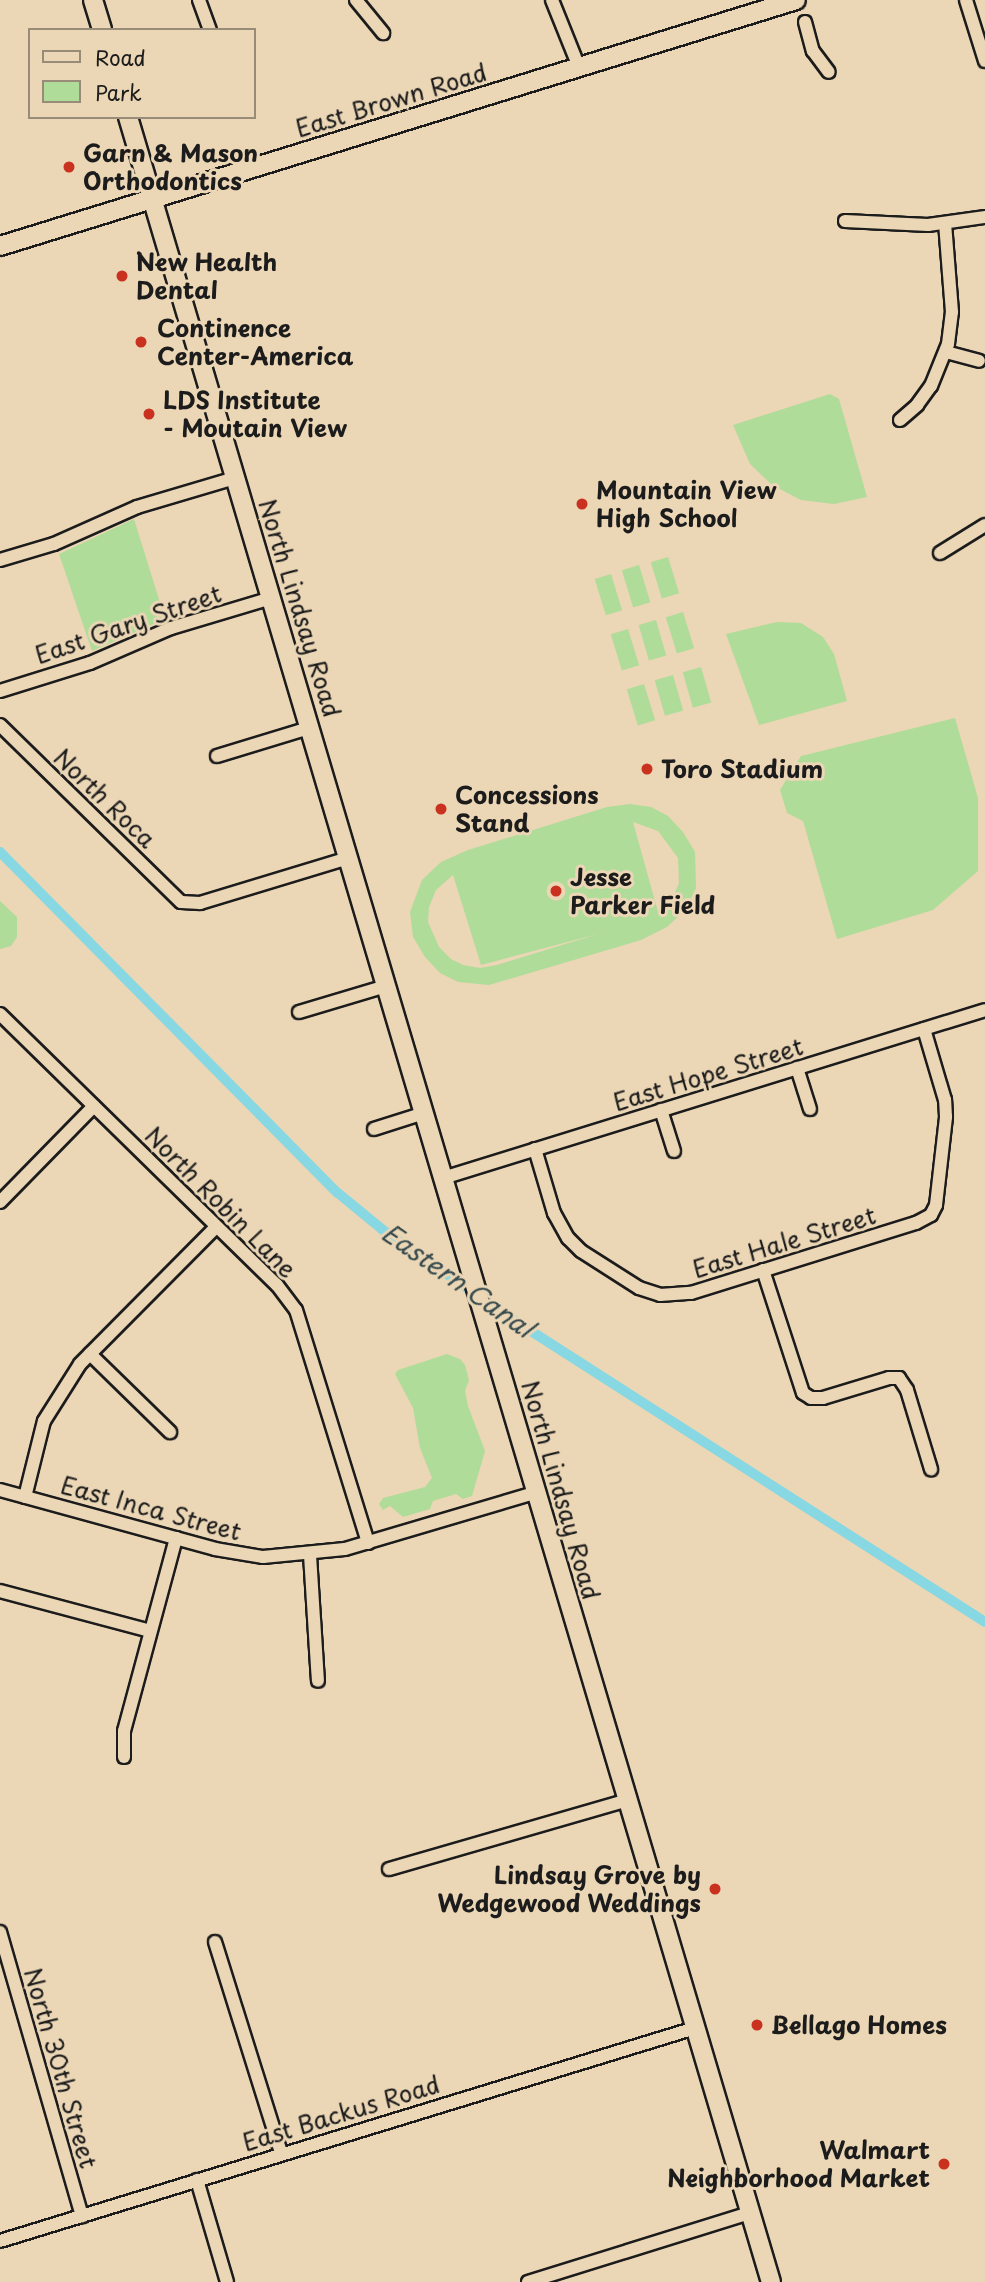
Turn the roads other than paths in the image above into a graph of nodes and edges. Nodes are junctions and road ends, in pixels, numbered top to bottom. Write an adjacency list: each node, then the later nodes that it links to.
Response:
1 (93, 0): 8 (main road)
2 (198, 0): 9 (street)
3 (356, 0): 10 (street)
4 (552, 0): 12 (street)
5 (796, 0): 12 (main road, East Brown Road)
6 (966, 0): 11 (street)
7 (805, 22): 13 (street)
8 (101, 28)
9 (209, 28)
10 (383, 33)
11 (985, 61)
12 (579, 67): 15 (main road, East Brown Road)
13 (829, 72)
14 (129, 119): 15 (main road, North Lindsay Road)
15 (152, 199): 19 (main road, East Brown Road); 23 (main road, North Lindsay Road)
16 (985, 217): 18 (street)
17 (845, 220): 18 (street)
18 (945, 224): 20 (street)
19 (0, 246)
20 (946, 352): 21 (street); 22 (street)
21 (979, 361)
22 (900, 420)
23 (235, 478): 26 (street); 27 (main road, North Lindsay Road)
24 (985, 525): 25 (street)
25 (940, 553)
26 (0, 560)
27 (271, 598): 28 (street, East Gary Street); 30 (main road, North Lindsay Road)
28 (0, 691)
29 (0, 725): 32 (street, North Roca)
30 (309, 728): 31 (street); 32 (main road, North Lindsay Road)
31 (217, 756)
32 (348, 858): 33 (main road, North Lindsay Road)
33 (386, 986): 35 (street); 42 (main road, North Lindsay Road)
34 (985, 1010): 37 (street, East Hope Street)
35 (299, 1012)
36 (0, 1014): 39 (street, North Robin Lane)
37 (924, 1029): 38 (street, East Hope Street); 49 (street, East Hale Street)
38 (797, 1068): 40 (street); 41 (street, East Hope Street)
39 (94, 1106): 47 (street); 48 (street, North Robin Lane)
40 (810, 1109)
41 (661, 1110): 44 (street, East Hope Street); 45 (street)
42 (424, 1114): 43 (street); 46 (main road, North Lindsay Road)
43 (374, 1129)
44 (535, 1149): 46 (street, East Hope Street); 49 (street, East Hale Street)
45 (674, 1151)
46 (443, 1178): 54 (main road, North Lindsay Road)
47 (0, 1202)
48 (216, 1227): 50 (street); 57 (street, North Robin Lane)
49 (763, 1270): 52 (street)
50 (90, 1354): 51 (street); 55 (street)
51 (170, 1432)
52 (931, 1469)
53 (0, 1490): 55 (street, East Inca Street)
54 (537, 1492): 57 (street, East Inca Street); 63 (main road, North Lindsay Road)
55 (24, 1497): 56 (street, East Inca Street)
56 (176, 1538): 58 (street, East Inca Street); 60 (street)
57 (368, 1543): 58 (street, East Inca Street)
58 (310, 1555): 61 (street)
59 (0, 1591): 60 (street)
60 (150, 1631): 62 (street)
61 (318, 1681)
62 (124, 1757)
63 (628, 1800): 64 (street); 67 (main road, North Lindsay Road)
64 (389, 1869)
65 (0, 1932): 71 (street, North 30th Street)
66 (215, 1942): 68 (street)
67 (695, 2028): 68 (street, East Backus Road); 70 (main road, North Lindsay Road)
68 (281, 2153): 69 (street, East Backus Road)
69 (197, 2180): 71 (street, East Backus Road); 73 (street)
70 (750, 2213): 74 (street); 75 (main road, North Lindsay Road)
71 (82, 2216): 72 (street, East Backus Road)
72 (0, 2241)
73 (228, 2282)
74 (528, 2282)
75 (771, 2282)

